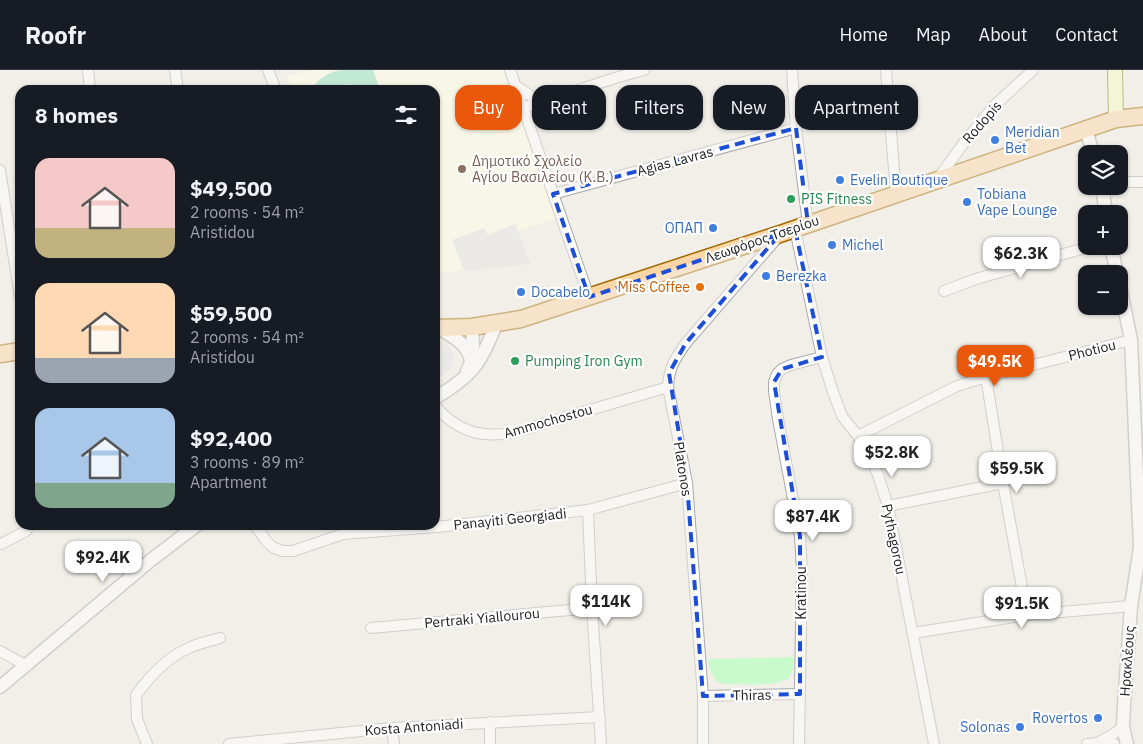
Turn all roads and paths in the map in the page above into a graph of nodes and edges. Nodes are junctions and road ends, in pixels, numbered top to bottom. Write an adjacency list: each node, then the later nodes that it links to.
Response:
1 (88, 70): 11 (street)
2 (176, 70): 12 (street)
3 (268, 70): 13 (street)
4 (510, 70): 14 (street)
5 (644, 70): 10 (street)
6 (792, 70): 19 (street, Pythagorou)
7 (886, 70): 31 (street)
8 (1033, 70): 27 (street, Rodopis)
9 (1115, 70): 21 (main road)
10 (614, 74): 15 (street)
11 (90, 85)
12 (178, 85)
13 (274, 85)
14 (516, 85)
15 (585, 85)
16 (522, 105): 18 (street)
17 (532, 105): 18 (street)
18 (523, 108): 30 (street)
19 (795, 114)
20 (1143, 116): 21 (main road, Λεωφόρος Τσερίου)
21 (1116, 119): 23 (main road, Λεωφόρος Τσερίου)
22 (795, 128): 30 (street, Agias Lavras)
23 (1086, 129): 25 (street); 27 (main road, Λεωφόρος Τσερίου)
24 (796, 130): 32 (street, Pythagorou)
25 (1090, 145)
26 (0, 170): 34 (street)
27 (937, 180): 31 (main road, Λεωφόρος Τσερίου)
28 (1128, 182): 29 (street)
29 (1143, 182)
30 (553, 194): 36 (street)
31 (896, 194): 32 (main road, Λεωφόρος Τσερίου)
32 (794, 229): 36 (main road, Λεωφόρος Τσερίου); 45 (street, Pythagorou); 49 (street, Platonos)
33 (1078, 250): 35 (street)
34 (15, 265)
35 (944, 291)
36 (589, 297): 38 (main road, Λεωφόρος Τσερίου)
37 (1126, 315): 42 (street, Ηρακλέους)
38 (496, 324): 39 (main road, Λεωφόρος Τσερίου); 48 (street)
39 (472, 327): 40 (main road, Λεωφόρος Τσερίου); 46 (street)
40 (440, 328)
41 (440, 330): 46 (street)
42 (1131, 340): 47 (street, Photiou); 63 (street, Ηρακλέους)
43 (15, 352): 44 (main road)
44 (0, 354)
45 (822, 357): 52 (street, Pythagorou); 72 (street, Kratinou)
46 (471, 362): 48 (street)
47 (986, 376): 52 (street, Photiou); 54 (street)
48 (461, 382): 50 (street)
49 (668, 387): 51 (street, Ammochostou); 53 (street, Platonos)
50 (440, 395)
51 (440, 412)
52 (858, 436): 55 (street, Pythagorou)
53 (687, 483): 56 (street, Panayiti Georgiadi); 73 (street, Platonos)
54 (1003, 483): 55 (street); 65 (street)
55 (888, 506): 67 (street, Pythagorou)
56 (588, 510): 57 (street, Panayiti Georgiadi); 64 (street)
57 (440, 527)
58 (26, 530): 62 (street)
59 (190, 530): 70 (street)
60 (259, 530): 61 (street, Panayiti Georgiadi)
61 (397, 530)
62 (1, 544)
63 (1131, 606): 65 (street); 76 (street, Ηρακλέους)
64 (592, 608): 66 (street, Pertraki Yiallourou); 74 (street)
65 (1027, 615): 67 (street)
66 (371, 628)
67 (913, 634): 87 (street, Pythagorou)
68 (220, 638): 80 (street)
69 (0, 651): 70 (street)
70 (27, 666): 71 (street)
71 (0, 687)
72 (800, 694): 73 (street, Thiras); 86 (street, Kratinou)
73 (703, 696): 85 (street, Platonos)
74 (600, 717): 75 (street, Kosta Antoniadi); 84 (street)
75 (490, 722): 77 (street, Kosta Antoniadi); 83 (street)
76 (1123, 726): 79 (street); 89 (street, Ηρακλέους)
77 (392, 728): 78 (street, Kosta Antoniadi); 82 (street)
78 (273, 741): 81 (street, Kosta Antoniadi)
79 (1092, 743): 88 (street)
80 (147, 744)
81 (228, 744)
82 (394, 744)
83 (490, 744)
84 (601, 744)
85 (703, 744)
86 (799, 744)
87 (934, 744)
88 (1114, 744)
89 (1127, 744)

